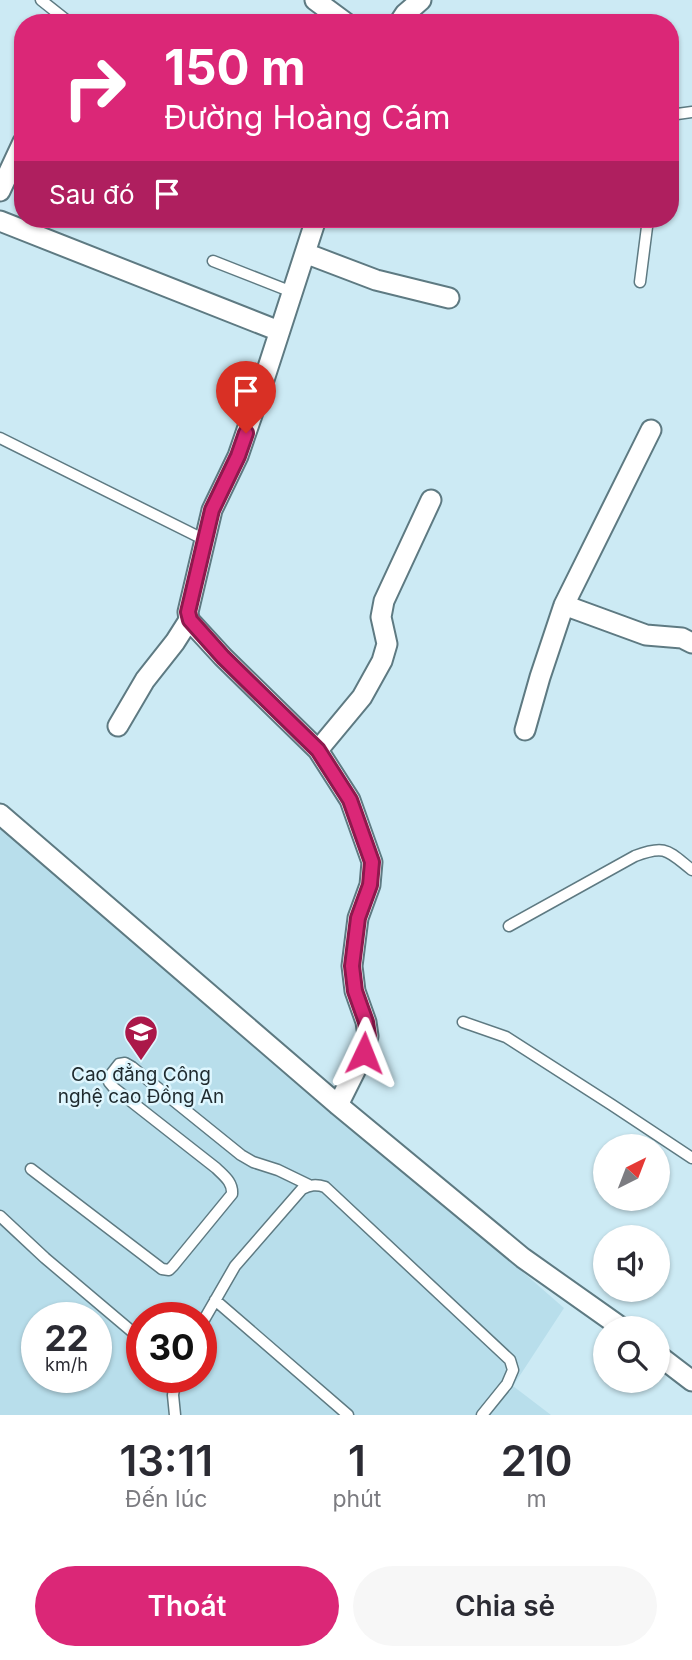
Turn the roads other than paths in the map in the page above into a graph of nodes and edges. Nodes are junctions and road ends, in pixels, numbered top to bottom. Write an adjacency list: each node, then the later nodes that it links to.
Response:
1 (41, 0): 3 (lane)
2 (315, 0): 4 (street)
3 (59, 14)
4 (334, 14)
5 (14, 161): 6 (street)
6 (0, 191)
7 (18, 228): 15 (street)
8 (313, 228): 10 (street)
9 (647, 228): 12 (lane)
10 (305, 253): 13 (street); 14 (street)
11 (213, 261): 13 (lane)
12 (640, 282)
13 (292, 292): 15 (street)
14 (449, 298)
15 (279, 331): 19 (street)
16 (651, 430): 20 (street)
17 (0, 438): 19 (lane)
18 (430, 500): 25 (street)
19 (205, 540): 21 (street)
20 (564, 605): 22 (street); 24 (street)
21 (190, 620): 23 (street); 25 (street)
22 (692, 643)
23 (118, 726)
24 (525, 730)
25 (318, 750): 30 (street)
26 (0, 814): 30 (street)
27 (692, 870): 28 (lane)
28 (509, 926)
29 (463, 1022): 31 (lane)
30 (338, 1105): 36 (street)
31 (692, 1158)
32 (31, 1169): 33 (lane)
33 (309, 1185): 35 (lane); 43 (lane)
34 (0, 1216): 37 (lane)
35 (215, 1300): 42 (lane)
36 (605, 1316)
37 (126, 1326)
38 (670, 1364): 39 (street)
39 (692, 1381)
40 (173, 1393): 41 (lane)
41 (175, 1415)
42 (348, 1415)
43 (482, 1415)

